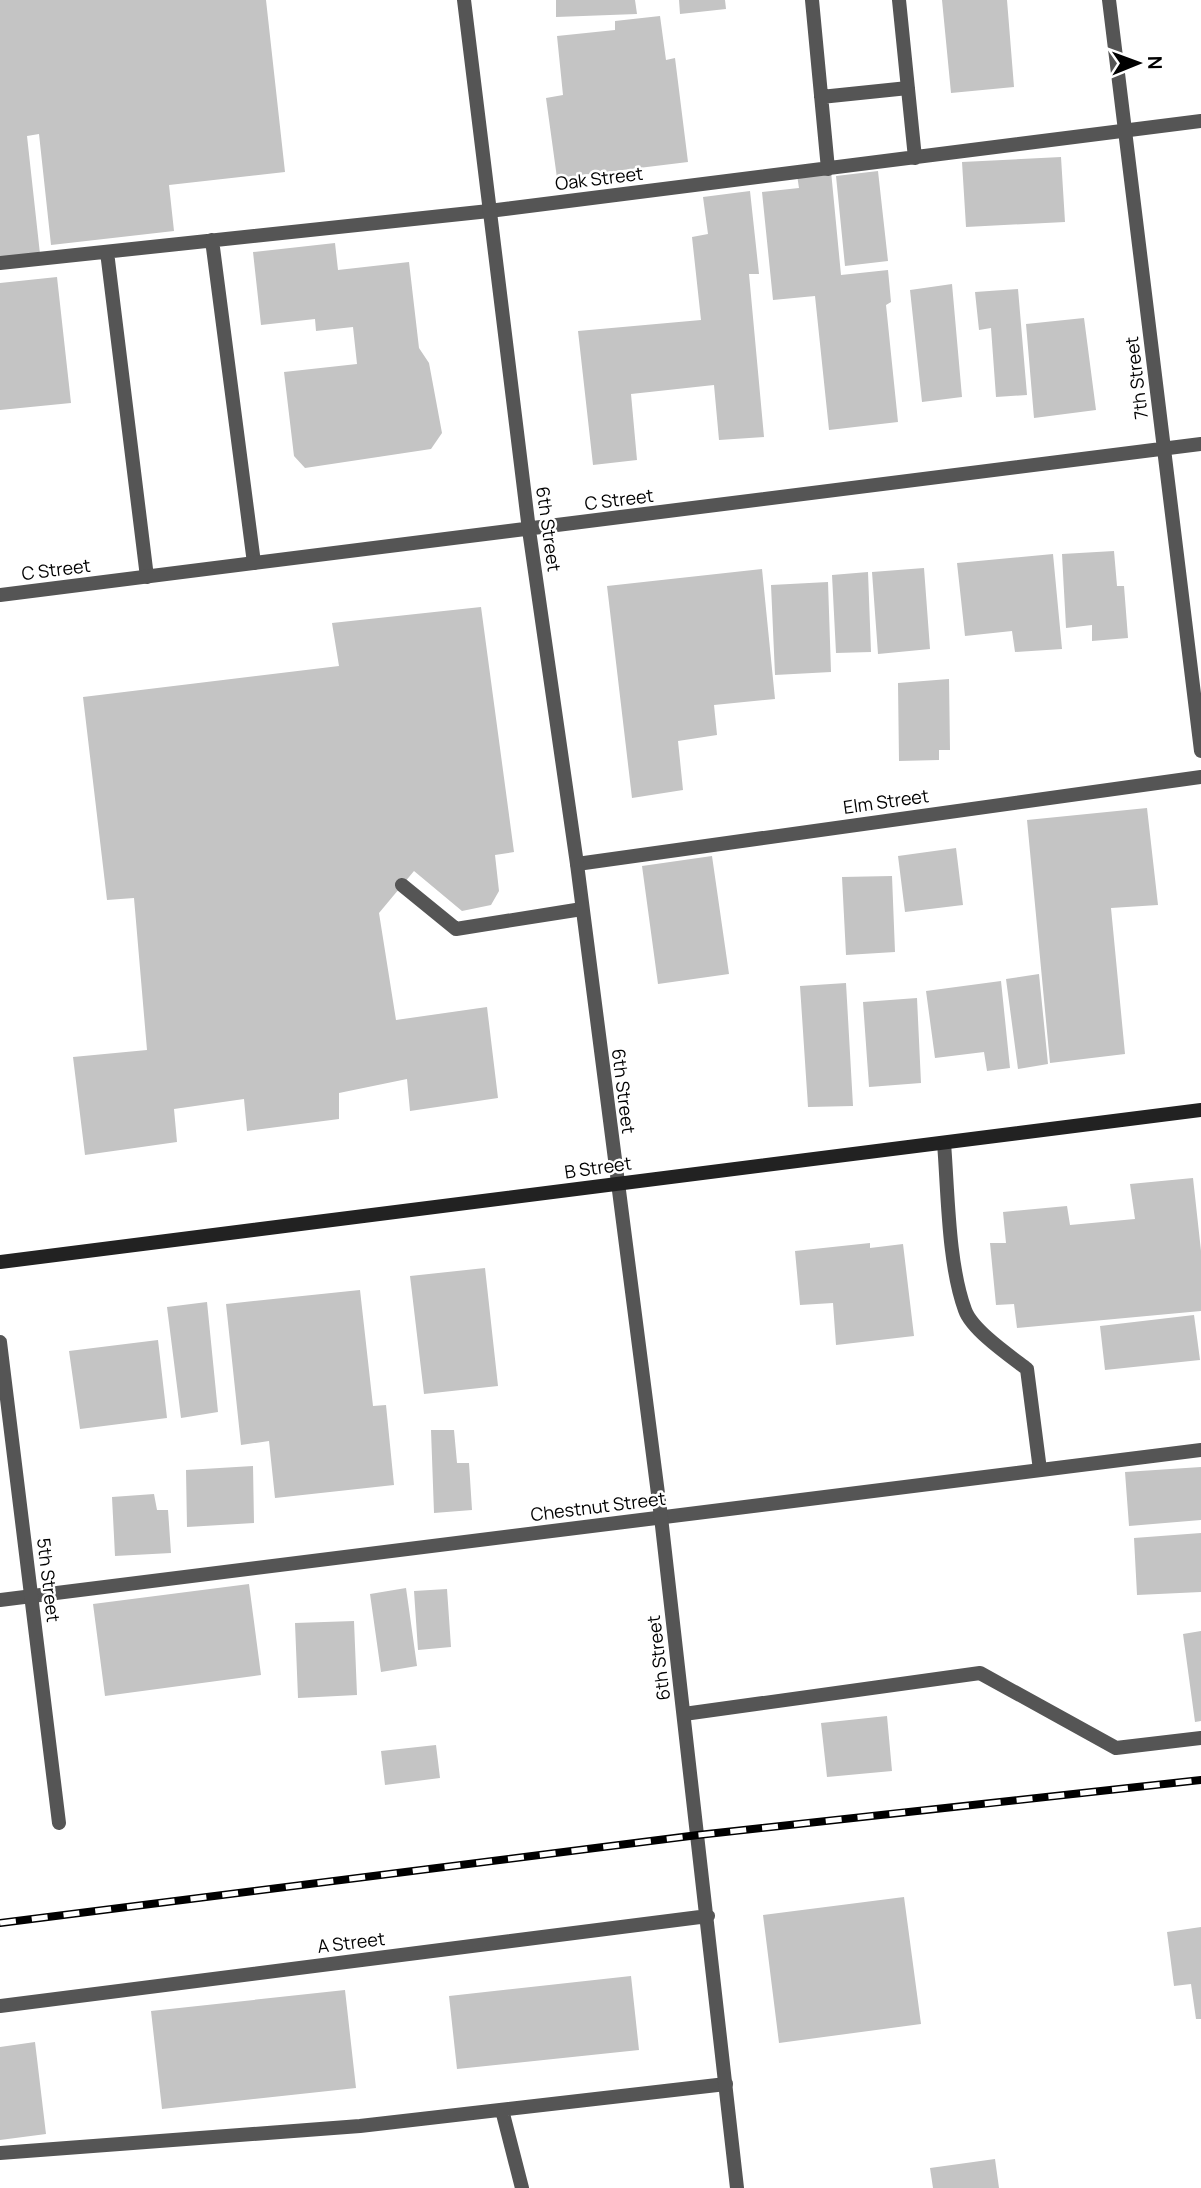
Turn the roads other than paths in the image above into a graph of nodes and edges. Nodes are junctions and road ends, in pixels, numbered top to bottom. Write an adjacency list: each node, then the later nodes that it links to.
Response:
1 (464, 0): 11 (street, 6th Street)
2 (812, 0): 6 (street)
3 (900, 0): 5 (street)
4 (1109, 0): 8 (street, 7th Street)
5 (908, 88): 6 (street); 9 (street)
6 (821, 97): 10 (street)
7 (1201, 121): 8 (street, Oak Street)
8 (1125, 132): 9 (street, Oak Street); 16 (street, 7th Street)
9 (915, 158): 10 (street, Oak Street)
10 (828, 169): 11 (street, Oak Street)
11 (489, 211): 12 (street, Oak Street); 17 (street, 6th Street)
12 (212, 240): 13 (street, Oak Street); 18 (street)
13 (107, 251): 14 (street, Oak Street); 19 (street)
14 (0, 263)
15 (1201, 444): 16 (street, C Street)
16 (1164, 449): 17 (street, C Street); 21 (street, 7th Street)
17 (529, 530): 18 (street, C Street); 23 (street, 6th Street)
18 (254, 564): 19 (street, C Street)
19 (146, 577): 20 (street, C Street)
20 (0, 595)
21 (1201, 751)
22 (1201, 777): 23 (street, Elm Street)
23 (577, 864): 25 (street, 6th Street)
24 (402, 885): 25 (street)
25 (582, 909): 28 (street, 6th Street)
26 (1201, 1110): 27 (main road, B Street)
27 (944, 1143): 28 (main road, B Street); 32 (street)
28 (617, 1184): 29 (main road, B Street); 33 (street, 6th Street)
29 (0, 1262)
30 (0, 1342): 34 (street, 5th Street)
31 (1201, 1450): 32 (street, Chestnut Street)
32 (1041, 1470): 33 (street, Chestnut Street)
33 (661, 1517): 34 (street, Chestnut Street); 36 (street, 6th Street)
34 (32, 1596): 35 (street, Chestnut Street); 38 (street, 5th Street)
35 (0, 1600)
36 (684, 1714): 37 (street); 39 (street, 6th Street)
37 (1201, 1738)
38 (59, 1824)
39 (708, 1916): 40 (street, A Street); 41 (street, 6th Street)
40 (0, 2006)
41 (726, 2084): 42 (street); 45 (street, 6th Street)
42 (502, 2110): 43 (street); 44 (street)
43 (0, 2153)
44 (522, 2188)
45 (737, 2188)

